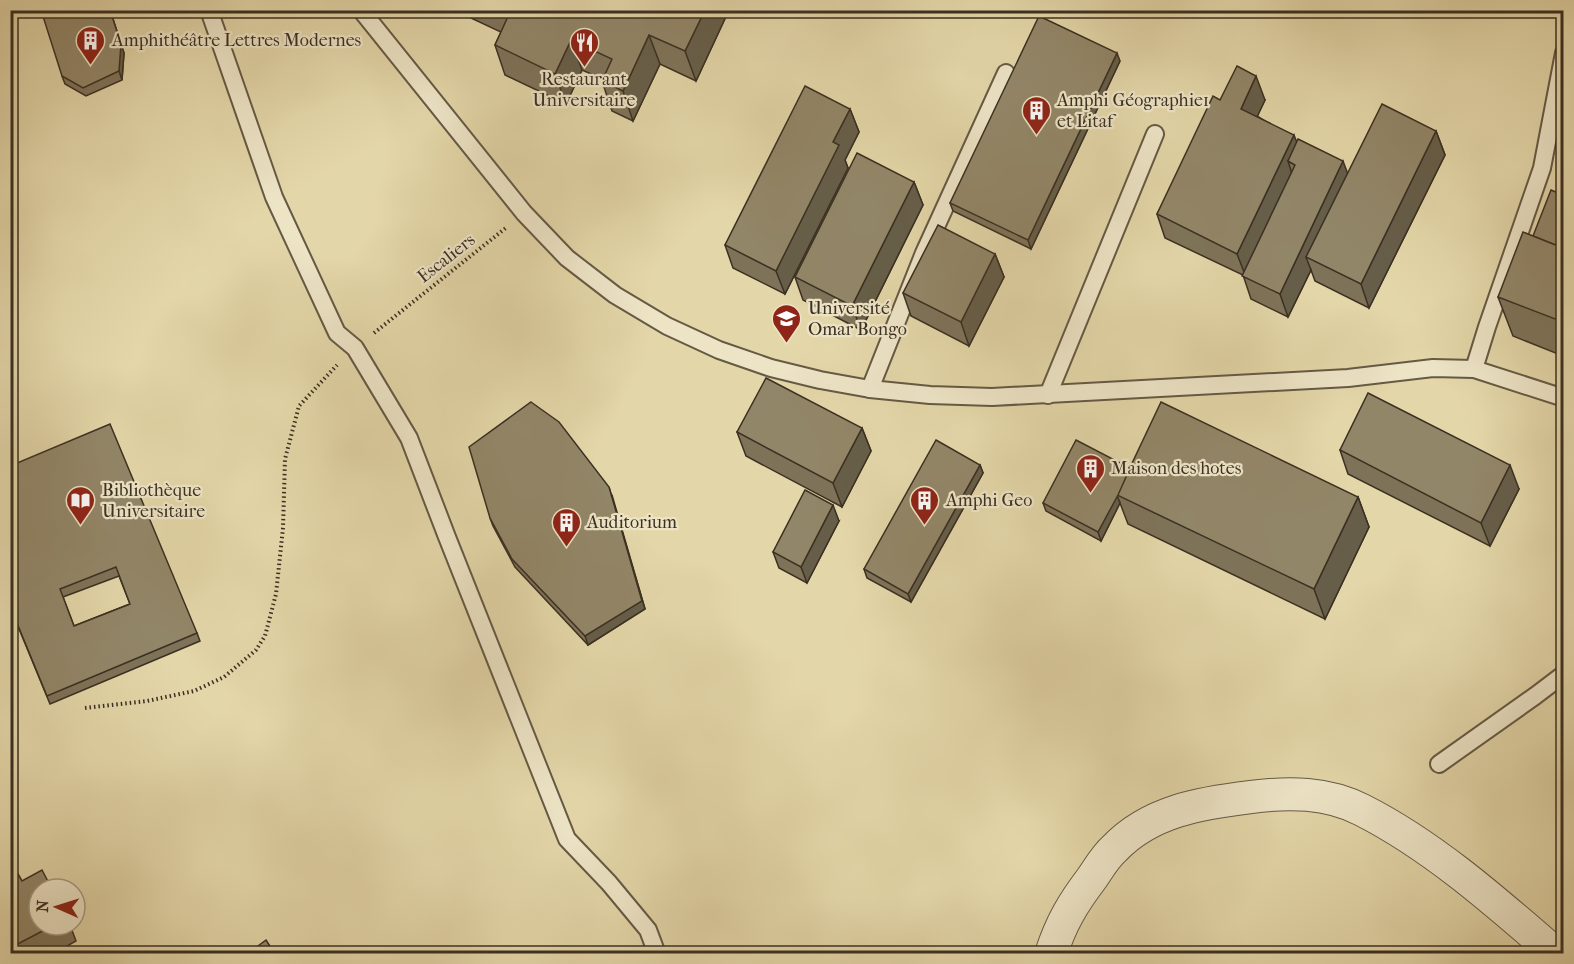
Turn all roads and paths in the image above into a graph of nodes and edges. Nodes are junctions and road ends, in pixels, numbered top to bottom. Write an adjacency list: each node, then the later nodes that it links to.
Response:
1 (209, 10): 8 (lane)
2 (362, 10): 6 (lane)
3 (1563, 53): 9 (lane)
4 (1006, 73): 10 (lane)
5 (1155, 134): 11 (lane)
6 (524, 213): 7 (path, Escaliers); 10 (lane)
7 (385, 324)
8 (355, 348): 14 (path); 16 (lane)
9 (1474, 369): 11 (lane); 12 (lane)
10 (870, 389): 11 (lane)
11 (1048, 394)
12 (1563, 398)
13 (1563, 674): 15 (lane)
14 (85, 708)
15 (1439, 764)
16 (657, 954)
17 (1051, 954): 18 (street)
18 (1556, 954)

